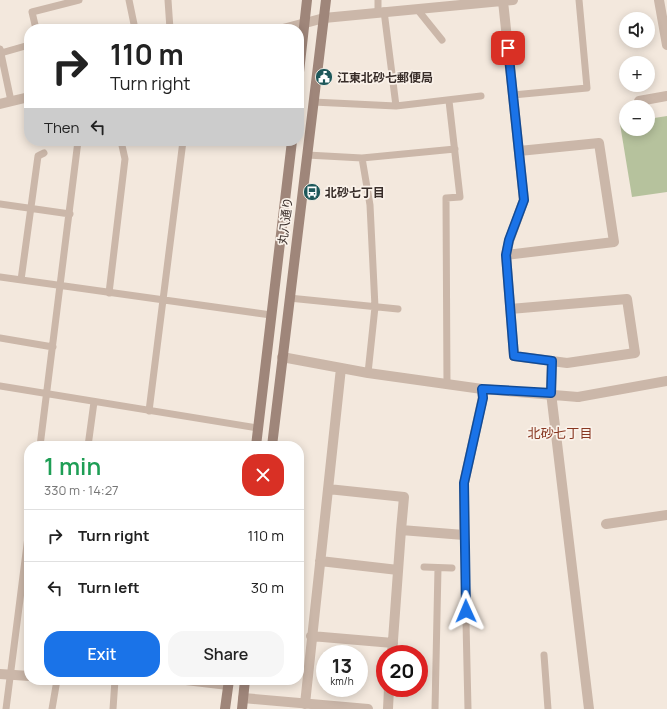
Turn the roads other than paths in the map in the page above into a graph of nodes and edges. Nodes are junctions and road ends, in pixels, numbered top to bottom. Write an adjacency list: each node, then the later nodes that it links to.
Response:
1 (79, 0): 15 (lane)
2 (129, 0): 16 (lane)
3 (168, 0): 17 (lane)
4 (307, 0): 14 (main road)
5 (326, 0): 13 (main road, 丸八通り)
6 (378, 0): 12 (lane)
7 (579, 0): 23 (lane)
8 (659, 0): 20 (street)
9 (508, 1): 10 (street); 23 (street)
10 (460, 2): 11 (street)
11 (417, 9): 12 (street); 19 (lane)
12 (381, 11): 13 (street); 32 (lane)
13 (324, 18): 14 (street); 30 (main road, 丸八通り)
14 (304, 23): 18 (street)
15 (35, 24)
16 (134, 24)
17 (170, 24)
18 (300, 24)
19 (442, 40)
20 (667, 45)
21 (24, 46): 22 (lane)
22 (1, 51): 28 (lane)
23 (513, 95): 38 (street)
24 (481, 96): 29 (lane)
25 (667, 96): 27 (street)
26 (24, 98): 28 (street)
27 (639, 100)
28 (11, 101): 31 (street)
29 (449, 101): 32 (lane); 37 (lane)
30 (313, 102): 32 (lane); 40 (main road, 丸八通り)
31 (0, 104)
32 (396, 106)
33 (77, 146): 44 (lane)
34 (122, 146): 49 (lane)
35 (182, 146): 51 (lane)
36 (291, 146): 55 (main road, 丸八通り)
37 (455, 149): 41 (lane); 63 (lane)
38 (519, 152): 45 (street); 45 (street)
39 (44, 153): 43 (lane)
40 (307, 155): 41 (lane); 50 (main road, 丸八通り)
41 (362, 158): 52 (lane)
42 (0, 204): 43 (lane)
43 (31, 207): 44 (lane); 47 (lane)
44 (70, 214): 48 (lane)
45 (506, 255): 54 (street)
46 (0, 277): 47 (lane)
47 (21, 280): 48 (lane)
48 (61, 286): 49 (lane); 57 (lane)
49 (109, 292): 51 (lane)
50 (289, 298): 52 (lane); 58 (main road, 丸八通り)
51 (163, 300): 55 (lane); 69 (lane)
52 (375, 307): 53 (lane); 61 (lane)
53 (398, 309)
54 (510, 309): 59 (street); 59 (street)
55 (271, 315): 70 (main road, 丸八通り)
56 (0, 338): 57 (lane)
57 (53, 347): 67 (lane)
58 (282, 357): 60 (street); 74 (main road, 丸八通り)
59 (552, 361): 66 (street)
60 (342, 368): 61 (street); 75 (street)
61 (368, 373): 63 (street)
62 (667, 381): 66 (street)
63 (447, 384): 65 (street)
64 (0, 386): 67 (lane)
65 (482, 389): 66 (street); 79 (street)
66 (551, 393): 108 (street)
67 (47, 394): 68 (lane); 71 (lane)
68 (94, 402): 69 (lane); 72 (lane)
69 (149, 411): 70 (lane)
70 (258, 428): 73 (main road, 丸八通り)
71 (41, 441)
72 (89, 441)
73 (257, 441)
74 (273, 441)
75 (328, 489): 78 (street); 81 (street)
76 (667, 515): 77 (street)
77 (606, 524)
78 (401, 530): 79 (street); 85 (street)
79 (464, 535): 106 (lane)
80 (24, 559): 89 (lane)
81 (320, 561): 85 (street); 86 (street)
82 (424, 567): 83 (lane)
83 (438, 568): 84 (lane); 105 (lane)
84 (452, 568)
85 (398, 570): 87 (street)
86 (311, 636): 87 (street); 97 (street)
87 (393, 643)
88 (544, 655): 107 (lane)
89 (5, 675): 90 (street); 98 (lane)
90 (24, 676)
91 (56, 685): 99 (lane)
92 (115, 685): 100 (lane)
93 (228, 685): 101 (main road)
94 (244, 685): 96 (main road)
95 (389, 697): 104 (street)
96 (243, 698): 97 (street); 102 (main road)
97 (305, 704): 103 (street)
98 (6, 709)
99 (52, 709)
100 (113, 709)
101 (226, 709)
102 (242, 709)
103 (368, 709)
104 (388, 709)
105 (435, 709)
106 (468, 709)
107 (548, 709)
108 (589, 709)

